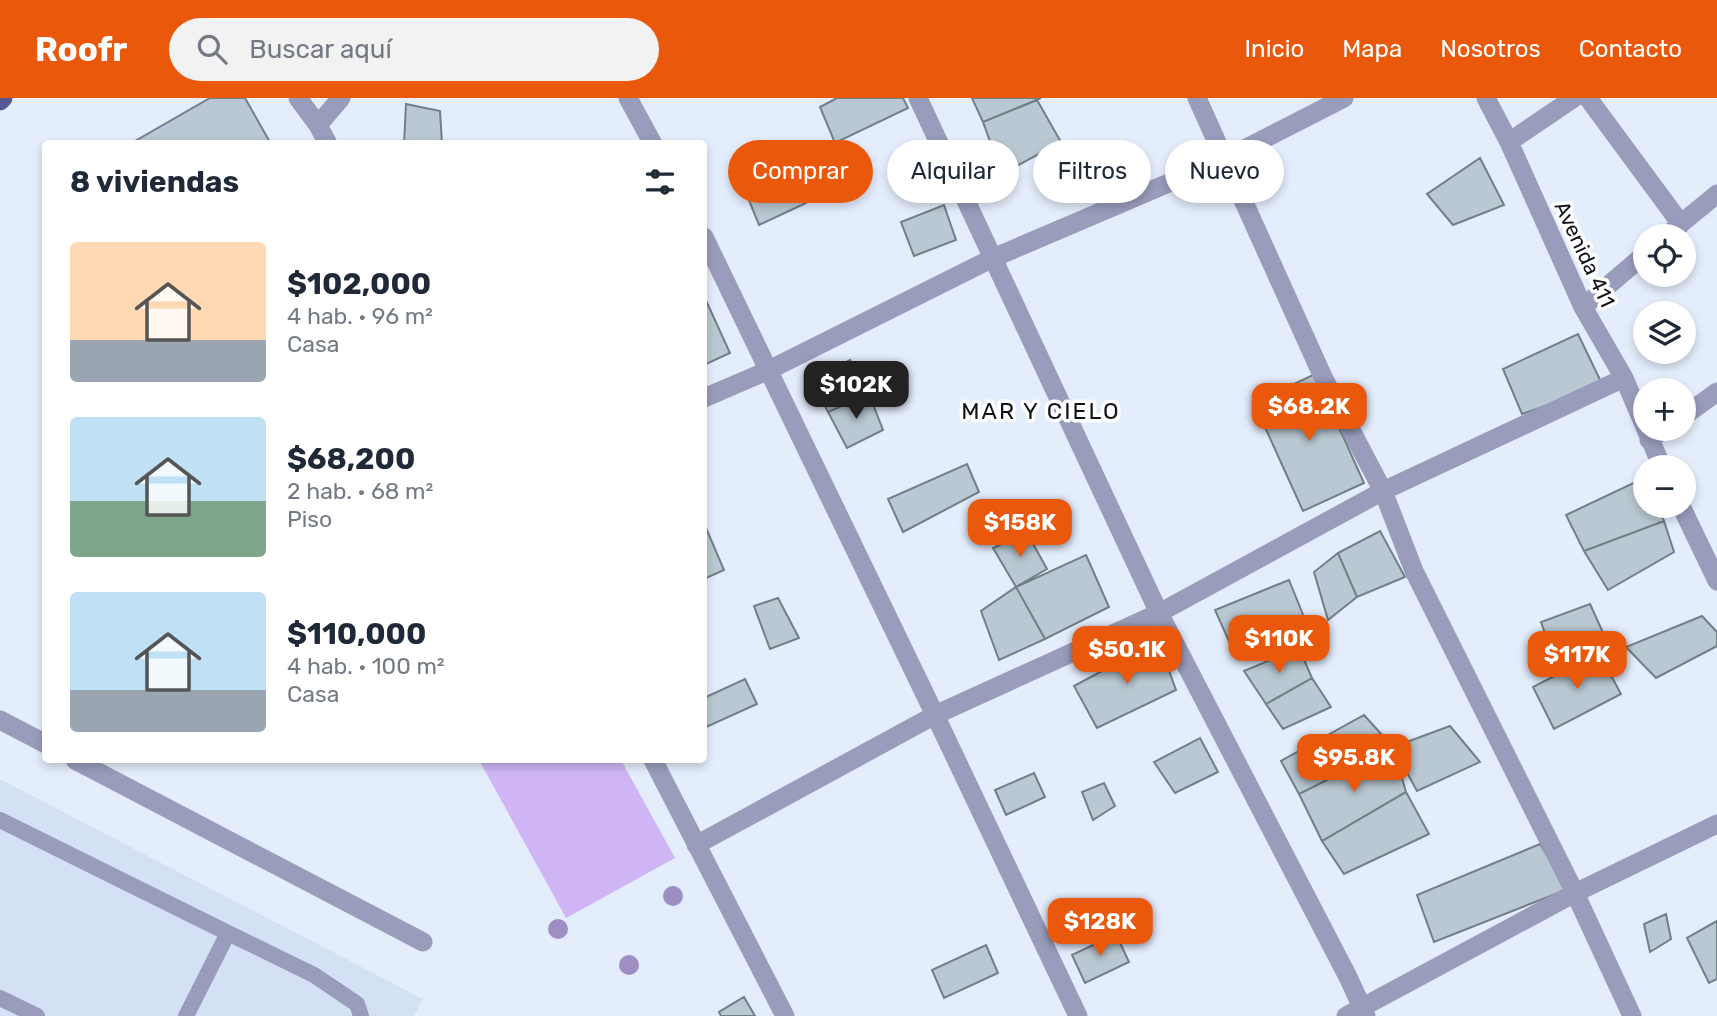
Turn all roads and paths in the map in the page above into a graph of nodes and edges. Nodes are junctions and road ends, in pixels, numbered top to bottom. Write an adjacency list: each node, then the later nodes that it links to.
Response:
1 (298, 98): 10 (street)
2 (341, 98): 10 (street)
3 (628, 98): 12 (street)
4 (918, 98): 22 (street)
5 (1197, 98): 13 (street)
6 (1344, 98): 14 (street)
7 (1486, 98): 15 (street, Avenida 411)
8 (1574, 98): 15 (street)
9 (1588, 98): 19 (street)
10 (318, 125): 11 (street)
11 (326, 140)
12 (651, 140)
13 (1216, 140)
14 (1262, 140)
15 (1509, 142): 24 (street, Avenida 411)
16 (1165, 185): 22 (street)
17 (1717, 194): 20 (street)
18 (1245, 203): 31 (street)
19 (1669, 224)
20 (1680, 224)
21 (707, 243): 25 (street)
22 (993, 258): 25 (street); 34 (street)
23 (1633, 264): 24 (street)
24 (1583, 307): 26 (street, Avenida 411)
25 (767, 371): 29 (street); 35 (street)
26 (1624, 378): 28 (street, Avenida 411); 31 (street)
27 (1717, 392): 30 (street)
28 (1633, 393)
29 (707, 397)
30 (1696, 407)
31 (1383, 491): 34 (street); 43 (street)
32 (1687, 518): 33 (street)
33 (1717, 582)
34 (1159, 613): 35 (street); 47 (street)
35 (935, 715): 42 (street); 52 (street)
36 (0, 720): 37 (street)
37 (42, 742)
38 (81, 763): 45 (street)
39 (655, 763): 42 (street)
40 (0, 820): 44 (lane)
41 (1717, 824): 43 (street)
42 (696, 845): 51 (street)
43 (1575, 893): 47 (street); 53 (street)
44 (228, 933): 49 (lane); 50 (lane)
45 (424, 942)
46 (0, 998): 48 (lane)
47 (1358, 1013)
48 (37, 1016)
49 (186, 1016)
50 (361, 1016)
51 (785, 1016)
52 (1078, 1016)
53 (1632, 1016)

